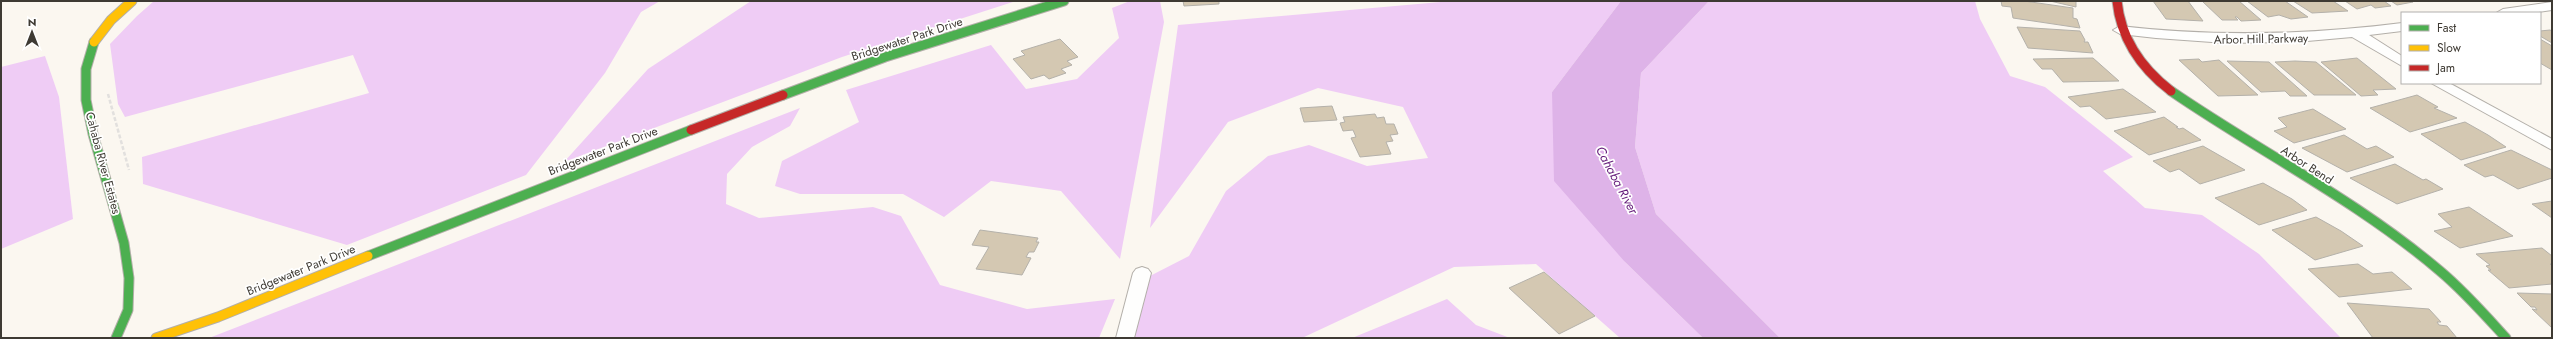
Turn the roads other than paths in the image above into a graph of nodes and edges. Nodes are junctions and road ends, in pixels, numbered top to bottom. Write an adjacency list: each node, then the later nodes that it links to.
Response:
1 (132, 1): 13 (street, Cahaba River Estates)
2 (1064, 1): 14 (street, Bridgewater Park Drive)
3 (2117, 1): 7 (street, Arbor Bend)
4 (2552, 6): 5 (street)
5 (2510, 12)
6 (2401, 27): 8 (street, Arbor Hill Parkway)
7 (2120, 30): 8 (street, Arbor Hill Parkway); 16 (street, Arbor Bend)
8 (2357, 34): 9 (street)
9 (2401, 61)
10 (2440, 84): 11 (street)
11 (2552, 145)
12 (1142, 272): 15 (street)
13 (116, 338)
14 (156, 338)
15 (1125, 338)
16 (2506, 338)

